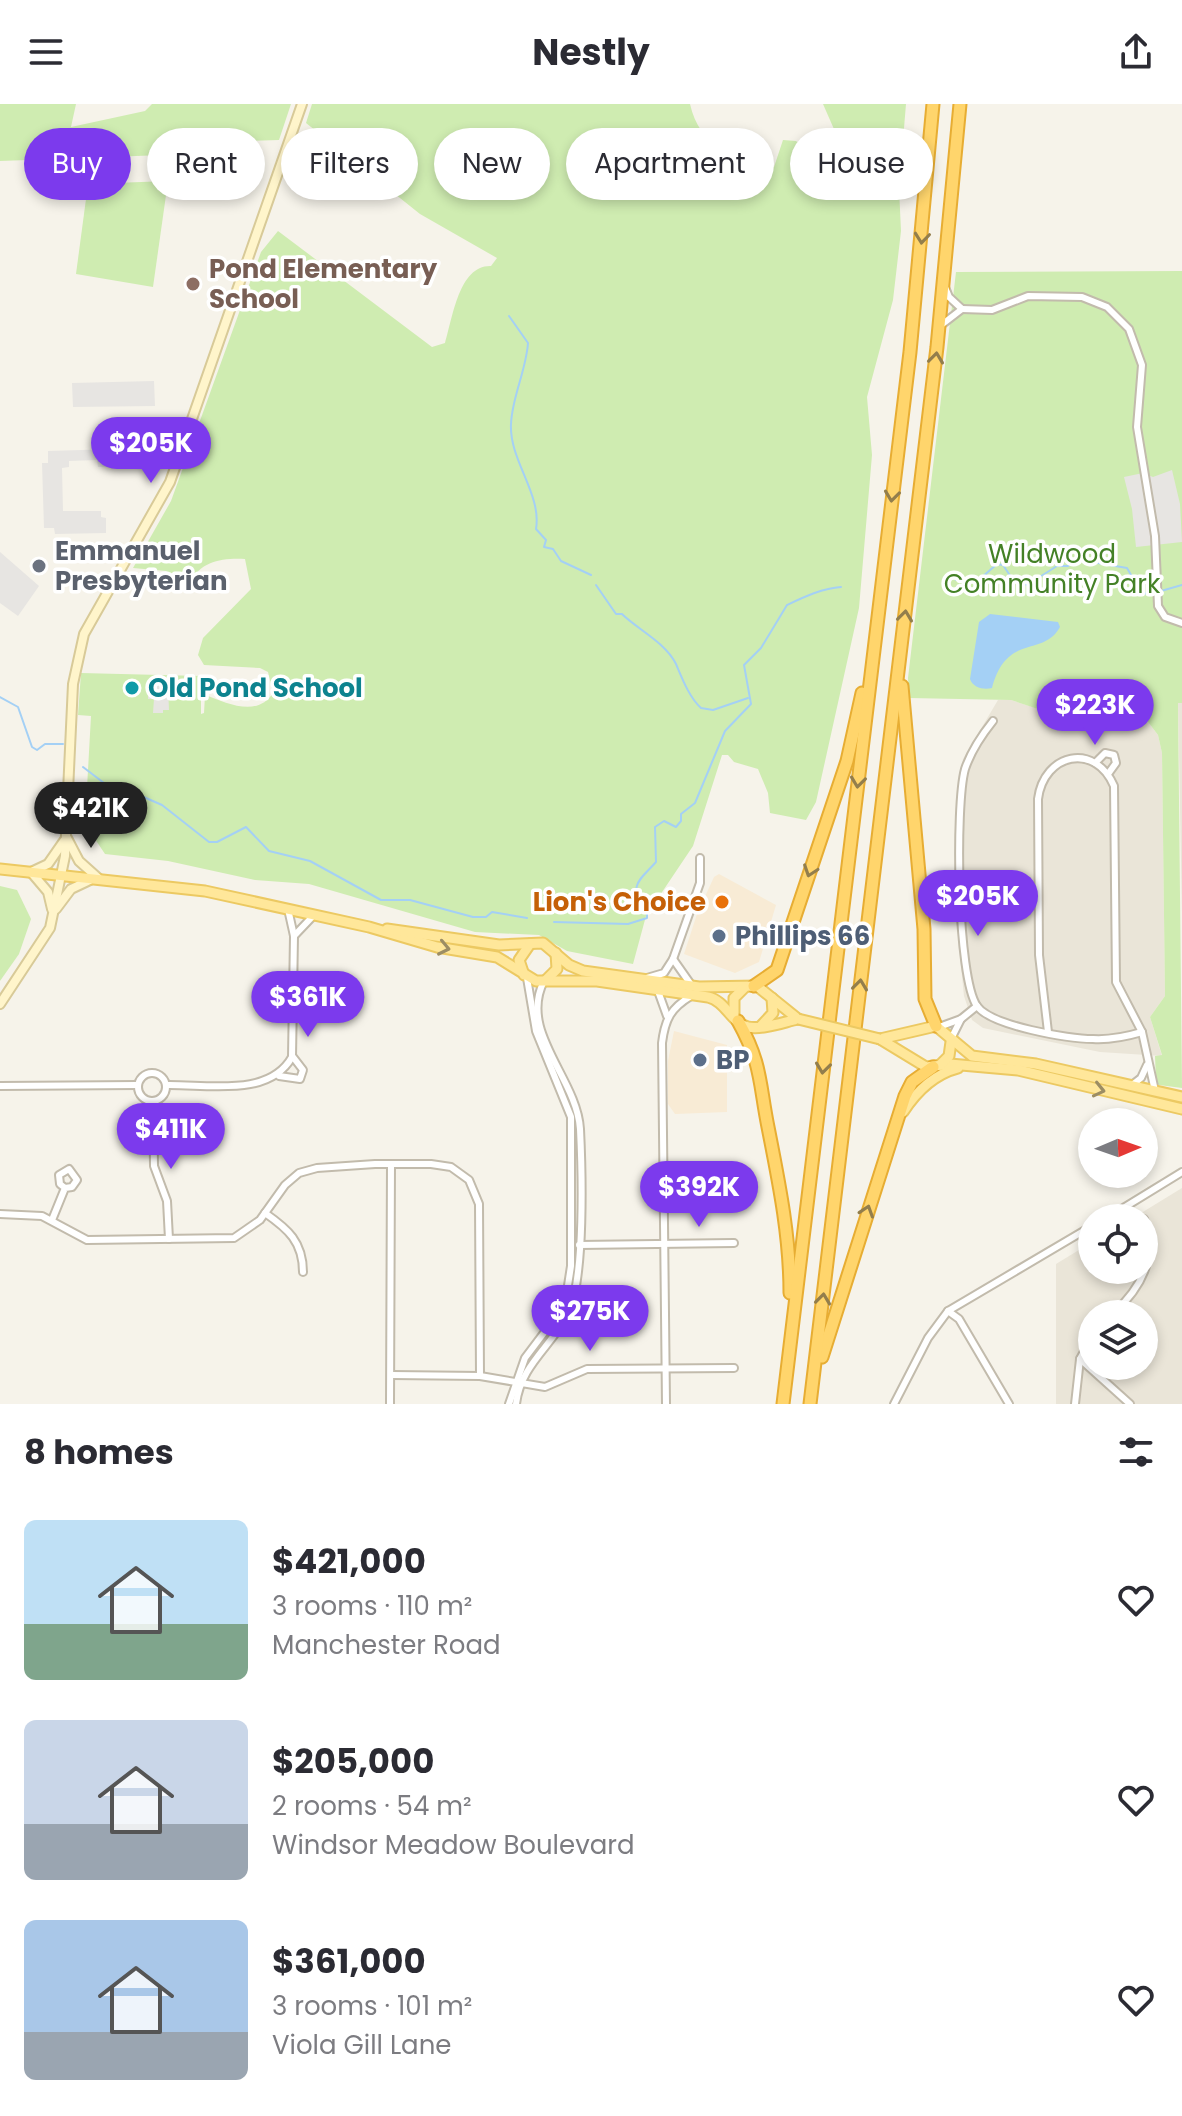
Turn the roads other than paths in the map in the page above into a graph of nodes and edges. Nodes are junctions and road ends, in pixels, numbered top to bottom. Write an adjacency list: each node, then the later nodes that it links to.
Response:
1 (302, 104): 13 (street)
2 (933, 104): 9 (highway, one-way to 9)
3 (960, 104): 4 (highway)
4 (944, 285): 5 (street); 6 (highway)
5 (962, 309): 6 (street); 7 (street)
6 (940, 326): 8 (highway, one-way to 6)
7 (1182, 623)
8 (901, 649): 40 (highway); 88 (highway, one-way to 8)
9 (872, 662): 30 (highway, one-way to 30); 80 (highway, one-way to 80)
10 (993, 721): 35 (street)
11 (1095, 763): 12 (street); 12 (street); 43 (street)
12 (1108, 774): 44 (street)
13 (66, 837): 16 (street); 17 (street); 18 (street)
14 (700, 858): 26 (street)
15 (0, 869): 16 (main road)
16 (31, 872): 17 (main road); 20 (street)
17 (62, 874): 18 (main road); 20 (street)
18 (98, 878): 19 (main road); 20 (street)
19 (288, 909): 21 (main road); 23 (street)
20 (53, 913): 34 (street)
21 (314, 915): 22 (main road); 23 (street)
22 (369, 927): 24 (main road); 27 (main road, one-way to 27)
23 (294, 936): 47 (street)
24 (530, 944): 25 (main road); 27 (main road)
25 (554, 950): 28 (main road); 29 (main road)
26 (673, 959): 28 (street); 32 (street)
27 (526, 977): 29 (main road); 87 (street)
28 (647, 978): 32 (main road)
29 (545, 981): 31 (main road); 75 (street)
30 (750, 986): 32 (main road); 33 (main road); 37 (main road)
31 (658, 991): 32 (main road); 36 (street)
32 (692, 991): 36 (street); 37 (main road)
33 (769, 993): 38 (main road); 41 (main road)
34 (0, 1004)
35 (977, 1006): 39 (street); 43 (street)
36 (667, 1016): 74 (street)
37 (736, 1018): 41 (main road); 80 (highway)
38 (798, 1019): 41 (main road); 45 (main road, bridge)
39 (961, 1019): 40 (street); 46 (street)
40 (937, 1026): 42 (main road); 46 (main road)
41 (758, 1027)
42 (916, 1031): 45 (main road); 48 (main road)
43 (1048, 1032): 44 (street)
44 (1142, 1032): 49 (street)
45 (880, 1039): 48 (main road)
46 (951, 1041): 50 (main road); 55 (main road)
47 (292, 1057): 52 (street); 52 (street)
48 (913, 1057): 50 (main road)
49 (1147, 1065): 55 (street); 57 (street)
50 (936, 1066): 51 (main road); 61 (highway)
51 (968, 1066): 60 (main road, one-way to 60); 61 (main road)
52 (279, 1076): 54 (street)
53 (138, 1085): 54 (street); 56 (street); 59 (street)
54 (166, 1085): 59 (street)
55 (1132, 1085): 57 (main road)
56 (0, 1086)
57 (1155, 1091): 58 (main road)
58 (1182, 1097)
59 (153, 1101): 72 (street)
60 (1182, 1109)
61 (901, 1115): 88 (highway, one-way to 61)
62 (391, 1164): 68 (street); 83 (street); 84 (street)
63 (1182, 1172): 65 (street)
64 (65, 1188): 70 (street)
65 (1136, 1201): 66 (street); 67 (street)
66 (1131, 1204)
67 (1137, 1204)
68 (265, 1213): 72 (street); 76 (street)
69 (0, 1214): 70 (street)
70 (52, 1220): 72 (street)
71 (1078, 1234): 79 (street)
72 (169, 1239)
73 (734, 1243): 74 (street)
74 (665, 1244): 75 (street); 81 (street)
75 (579, 1245): 87 (street)
76 (303, 1272)
77 (1139, 1284): 78 (street)
78 (1126, 1300)
79 (950, 1312): 94 (street); 95 (street)
80 (792, 1329): 93 (highway)
81 (666, 1368): 82 (street); 87 (street); 92 (street)
82 (734, 1368)
83 (392, 1375): 84 (street); 89 (street)
84 (480, 1376): 87 (street)
85 (1078, 1377): 96 (street)
86 (1103, 1380): 97 (street)
87 (518, 1383): 90 (street); 91 (street)
88 (811, 1398)
89 (390, 1404)
90 (509, 1404)
91 (516, 1404)
92 (666, 1404)
93 (783, 1404)
94 (894, 1404)
95 (1009, 1404)
96 (1075, 1404)
97 (1130, 1404)

